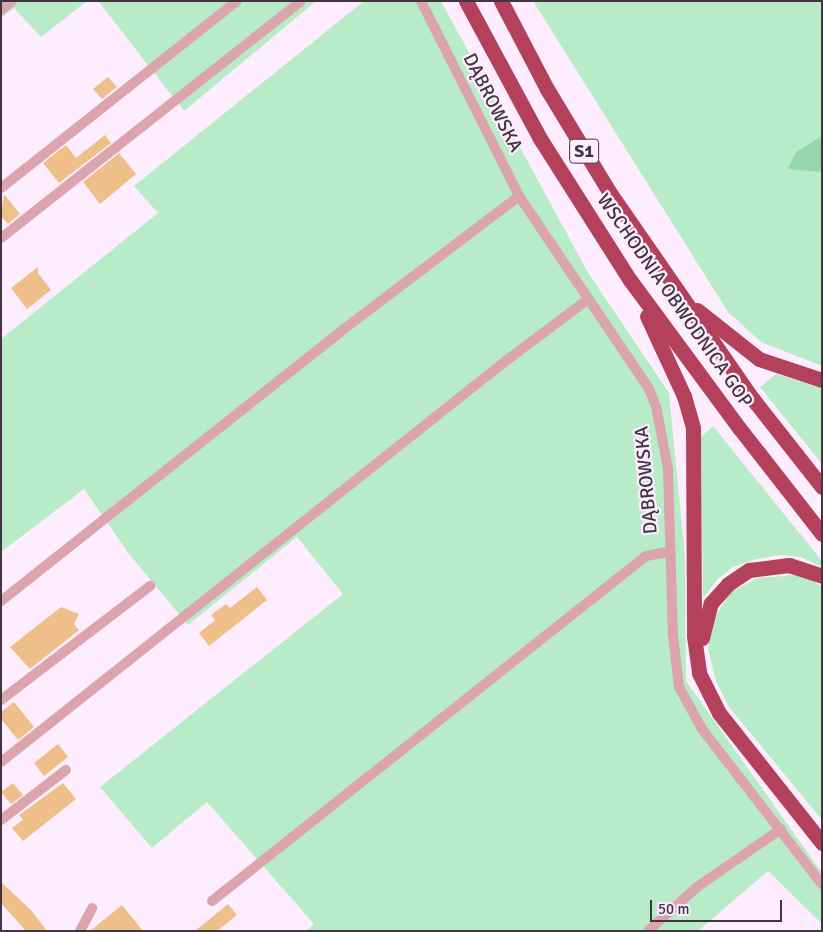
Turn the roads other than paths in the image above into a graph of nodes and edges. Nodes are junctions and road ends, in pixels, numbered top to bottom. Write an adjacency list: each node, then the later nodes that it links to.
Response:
1 (12, 1): 7 (lane)
2 (238, 1): 8 (lane)
3 (301, 1): 10 (lane)
4 (420, 1): 9 (lane, DĄBROWSKA)
5 (466, 1): 11 (highway, WSCHODNIA OBWODNICA GOP / S1)
6 (501, 1): 12 (highway, WSCHODNIA OBWODNICA GOP / S1)
7 (1, 10)
8 (1, 188)
9 (519, 196): 13 (lane, DĄBROWSKA); 20 (lane)
10 (1, 238)
11 (630, 280): 16 (highway, WSCHODNIA OBWODNICA GOP / S1); 21 (highway)
12 (678, 294): 14 (highway); 15 (highway, WSCHODNIA OBWODNICA GOP / S1)
13 (587, 300): 17 (lane, DĄBROWSKA); 23 (lane)
14 (822, 380)
15 (822, 487)
16 (822, 534)
17 (671, 551): 26 (lane, DĄBROWSKA); 29 (lane)
18 (822, 576): 21 (highway)
19 (150, 586): 22 (lane)
20 (1, 601)
21 (697, 658): 27 (highway)
22 (1, 700)
23 (1, 762)
24 (66, 770): 25 (lane)
25 (1, 820)
26 (781, 829): 28 (lane, DĄBROWSKA); 32 (lane)
27 (822, 843)
28 (822, 884)
29 (212, 901)
30 (92, 908): 31 (lane)
31 (80, 931)
32 (648, 931)

